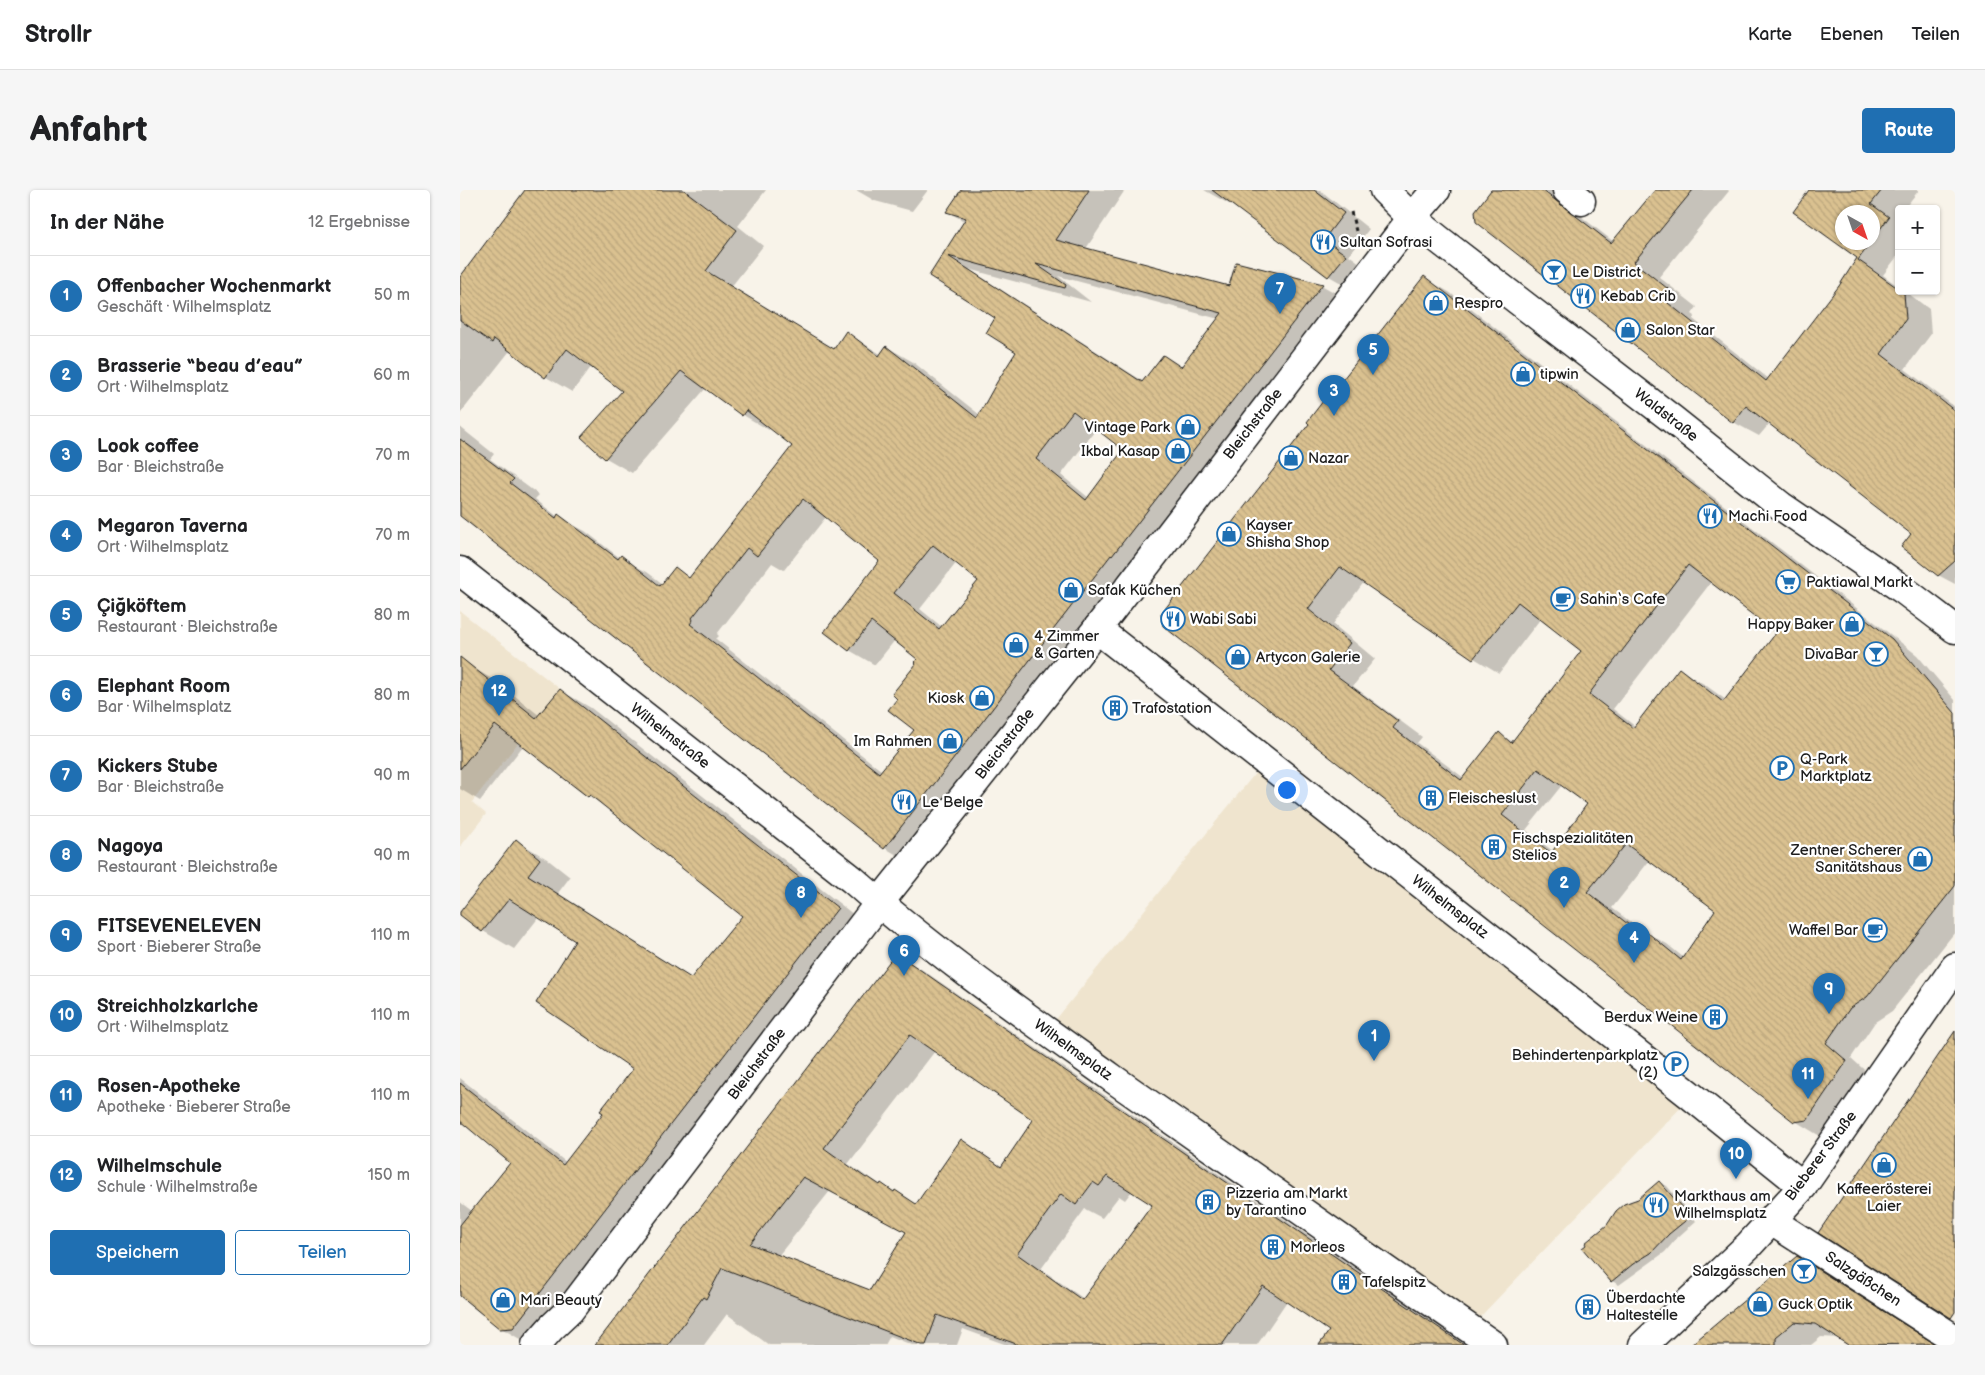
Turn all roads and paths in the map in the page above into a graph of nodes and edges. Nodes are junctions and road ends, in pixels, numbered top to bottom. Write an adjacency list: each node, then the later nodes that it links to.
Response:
1 (1384, 190): 4 (street, Waldstraße)
2 (1436, 190): 4 (street, Bleichstraße)
3 (1351, 212): 5 (path)
4 (1412, 218): 7 (street, Bleichstraße); 8 (street, Waldstraße)
5 (1356, 231)
6 (460, 571): 9 (street, Wilhelmstraße)
7 (1096, 629): 9 (street, Bleichstraße); 11 (street, Wilhelmsplatz)
8 (1955, 629)
9 (879, 903): 14 (street, Bleichstraße); 15 (street, Wilhelmsplatz)
10 (1955, 967): 11 (street, Bieberer Straße)
11 (1803, 1186): 12 (street, Bieberer Straße)
12 (1770, 1220): 13 (street, Salzgäßchen); 16 (street, Bieberer Straße)
13 (1955, 1339)
14 (536, 1345)
15 (1494, 1345)
16 (1643, 1345)

